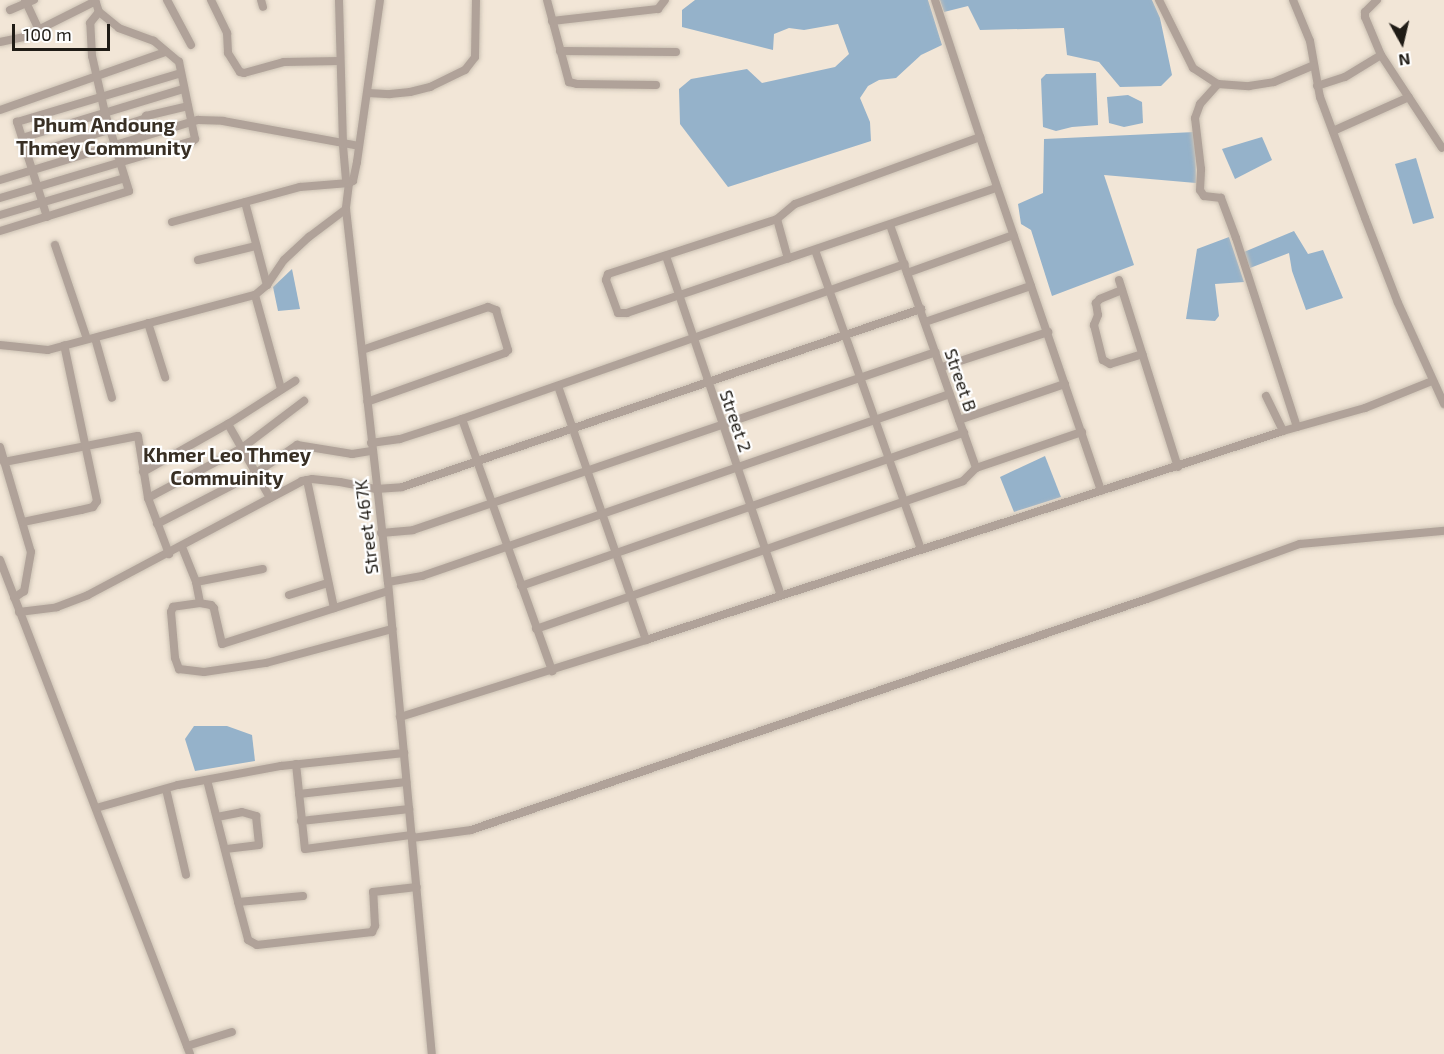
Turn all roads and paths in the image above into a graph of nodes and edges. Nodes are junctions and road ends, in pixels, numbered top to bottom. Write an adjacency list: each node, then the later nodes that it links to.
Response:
1 (167, 0): 19 (street)
2 (211, 0): 24 (street)
3 (339, 0): 24 (street)
4 (380, 0): 32 (street, Street 467K)
5 (477, 0): 32 (street)
6 (547, 0): 16 (street)
7 (665, 0): 16 (street)
8 (935, 0): 41 (street)
9 (1159, 0): 28 (street)
10 (1293, 0): 25 (street)
11 (1377, 0): 23 (street)
12 (29, 1): 14 (street); 17 (street)
13 (96, 1): 15 (street); 17 (street)
14 (10, 10)
15 (99, 12): 21 (street); 27 (street)
16 (552, 21): 20 (street)
17 (38, 28): 18 (street)
18 (0, 42)
19 (191, 45)
20 (560, 51): 22 (street); 29 (street)
21 (166, 52): 26 (street); 27 (street)
22 (676, 52)
23 (1381, 56): 30 (street); 34 (street)
24 (340, 61): 44 (street)
25 (1314, 65): 28 (street); 30 (street)
26 (181, 73): 31 (street); 33 (street)
27 (97, 77): 33 (street); 36 (street)
28 (1218, 84): 113 (street)
29 (656, 85)
30 (1317, 86): 40 (street)
31 (183, 89): 35 (street); 37 (street)
32 (368, 93): 45 (street, Street 467K)
33 (102, 95): 37 (street); 42 (street)
34 (1409, 96): 40 (street); 46 (street)
35 (188, 106): 38 (street); 39 (street)
36 (0, 110)
37 (105, 113): 39 (street); 42 (street)
38 (191, 121): 43 (street); 44 (street); 48 (street)
39 (110, 128): 43 (street); 47 (street)
40 (1333, 131): 97 (street)
41 (980, 137): 54 (street); 61 (street)
42 (22, 138): 47 (street)
43 (115, 144): 48 (street); 49 (street)
44 (343, 144): 45 (street); 52 (street)
45 (359, 146): 52 (street, Street 467K)
46 (1442, 148)
47 (27, 155): 49 (street)
48 (120, 161): 50 (street); 53 (street)
49 (32, 169): 51 (street); 53 (street)
50 (125, 178): 56 (street); 60 (street)
51 (0, 180)
52 (349, 183): 57 (street); 58 (street, Street 467K)
53 (37, 185): 55 (street); 56 (street)
54 (996, 188): 63 (street); 65 (street)
55 (0, 198)
56 (42, 201): 59 (street); 60 (street)
57 (245, 202): 62 (street); 67 (street)
58 (346, 209): 75 (street); 90 (street, Street 467K)
59 (0, 215)
60 (47, 217): 64 (street)
61 (777, 219): 69 (street); 70 (street)
62 (172, 222)
63 (890, 225): 68 (street); 72 (street, Street B)
64 (0, 231)
65 (1013, 236): 73 (street); 76 (street)
66 (55, 245): 86 (street)
67 (256, 246): 71 (street); 75 (street)
68 (815, 250): 70 (street); 78 (street)
69 (666, 255): 80 (street, Street 2); 80 (street)
70 (788, 259): 80 (street)
71 (198, 260)
72 (905, 264): 73 (street, Street B); 78 (street)
73 (908, 273): 81 (street, Street B)
74 (1119, 280): 77 (street)
75 (267, 285): 79 (street)
76 (1031, 286): 82 (street); 84 (street)
77 (1122, 290): 92 (street); 92 (street)
78 (830, 291): 85 (street); 87 (street)
79 (255, 295): 83 (street); 101 (street)
80 (678, 296): 87 (street, Street 2)
81 (921, 309): 82 (street, Street B); 85 (street)
82 (926, 322): 91 (street, Street B)
83 (148, 323): 86 (street); 94 (street)
84 (1048, 332): 93 (street); 99 (street)
85 (845, 334): 95 (street); 98 (street)
86 (91, 338): 89 (street); 104 (street)
87 (693, 340): 98 (street, Street 2); 100 (street)
88 (0, 345): 89 (street)
89 (64, 345): 118 (street)
90 (362, 350): 106 (street, Street 467K); 106 (street)
91 (936, 352): 93 (street, Street B); 95 (street)
92 (1142, 354): 126 (street)
93 (942, 367): 102 (street, Street B)
94 (165, 377)
95 (860, 378): 109 (street); 112 (street)
96 (295, 381): 101 (street)
97 (1432, 381): 107 (street); 113 (street)
98 (707, 382): 112 (street, Street 2); 114 (street)
99 (1065, 384): 110 (street); 116 (street)
100 (558, 386): 108 (street); 114 (street)
101 (281, 389): 111 (street)
102 (950, 394): 109 (street); 110 (street, Street B)
103 (1266, 396): 115 (street)
104 (112, 398)
105 (304, 401): 121 (street)
106 (367, 402): 120 (street, Street 467K)
107 (1444, 404)
108 (462, 419): 120 (street); 123 (street)
109 (875, 419): 122 (street); 125 (street)
110 (959, 420): 117 (street, Street B)
111 (228, 424): 121 (street); 129 (street)
112 (722, 424): 125 (street, Street 2); 128 (street)
113 (1297, 427): 115 (street)
114 (573, 428): 123 (street); 128 (street)
115 (1283, 431): 126 (street)
116 (1082, 432): 127 (street); 133 (street)
117 (964, 433): 122 (street); 127 (street, Street B)
118 (85, 444): 124 (street); 129 (street); 140 (street)
119 (0, 447): 124 (street)
120 (372, 447): 130 (street); 132 (street, Street 467K)
121 (242, 448): 130 (street); 134 (street)
122 (888, 459): 136 (street); 138 (street)
123 (477, 461): 132 (street); 137 (street)
124 (4, 462): 140 (street)
125 (736, 467): 138 (street, Street 2); 139 (street)
126 (1178, 467): 133 (street)
127 (976, 468): 136 (street)
128 (588, 470): 137 (street); 139 (street)
129 (143, 471): 134 (street)
130 (256, 473): 135 (street); 141 (street)
131 (307, 480): 132 (street); 135 (street); 153 (street)
132 (376, 489): 143 (street, Street 467K)
133 (1101, 491): 147 (street)
134 (148, 498): 141 (street)
135 (270, 498): 145 (street)
136 (903, 501): 146 (street); 147 (street)
137 (492, 503): 143 (street); 144 (street)
138 (750, 507): 146 (street, Street 2); 148 (street)
139 (603, 513): 144 (street); 148 (street)
140 (23, 522): 159 (street)
141 (157, 524): 149 (street)
142 (1444, 531): 178 (street)
143 (381, 533): 154 (street, Street 467K)
144 (507, 546): 154 (street); 155 (street)
145 (182, 547): 149 (street); 152 (street)
146 (765, 549): 157 (street, Street 2); 158 (street)
147 (921, 550): 157 (street)
148 (616, 553): 155 (street); 158 (street)
149 (169, 554): 162 (street)
150 (0, 560): 159 (street)
151 (263, 569): 152 (street)
152 (196, 582): 160 (street)
153 (328, 583): 156 (street); 161 (street)
154 (388, 586): 161 (street); 164 (street, Street 467K)
155 (521, 586): 163 (street)
156 (290, 595)
157 (781, 595): 165 (street)
158 (631, 596): 163 (street); 165 (street)
159 (14, 598): 162 (street)
160 (200, 603): 161 (street); 164 (street)
161 (334, 608)
162 (20, 612): 174 (street)
163 (536, 628): 166 (street)
164 (392, 629): 167 (street, Street 467K)
165 (646, 640): 166 (street)
166 (552, 671): 167 (street)
167 (400, 717): 168 (street, Street 467K)
168 (404, 753): 169 (street); 171 (street, Street 467K)
169 (296, 764): 170 (street); 173 (street)
170 (207, 780): 172 (street); 176 (street)
171 (406, 782): 173 (street); 175 (street, Street 467K)
172 (166, 789): 174 (street); 180 (street)
173 (299, 794): 177 (street)
174 (96, 808): 185 (street)
175 (409, 809): 177 (street); 178 (street, Street 467K)
176 (217, 817): 179 (street); 179 (street)
177 (301, 821): 178 (street)
178 (412, 837): 181 (street, Street 467K)
179 (225, 849): 183 (street)
180 (186, 875)
181 (417, 887): 183 (street); 186 (street, Street 467K)
182 (303, 896): 183 (street)
183 (238, 902)
184 (232, 1032): 185 (street)
185 (189, 1050)
186 (432, 1054)

